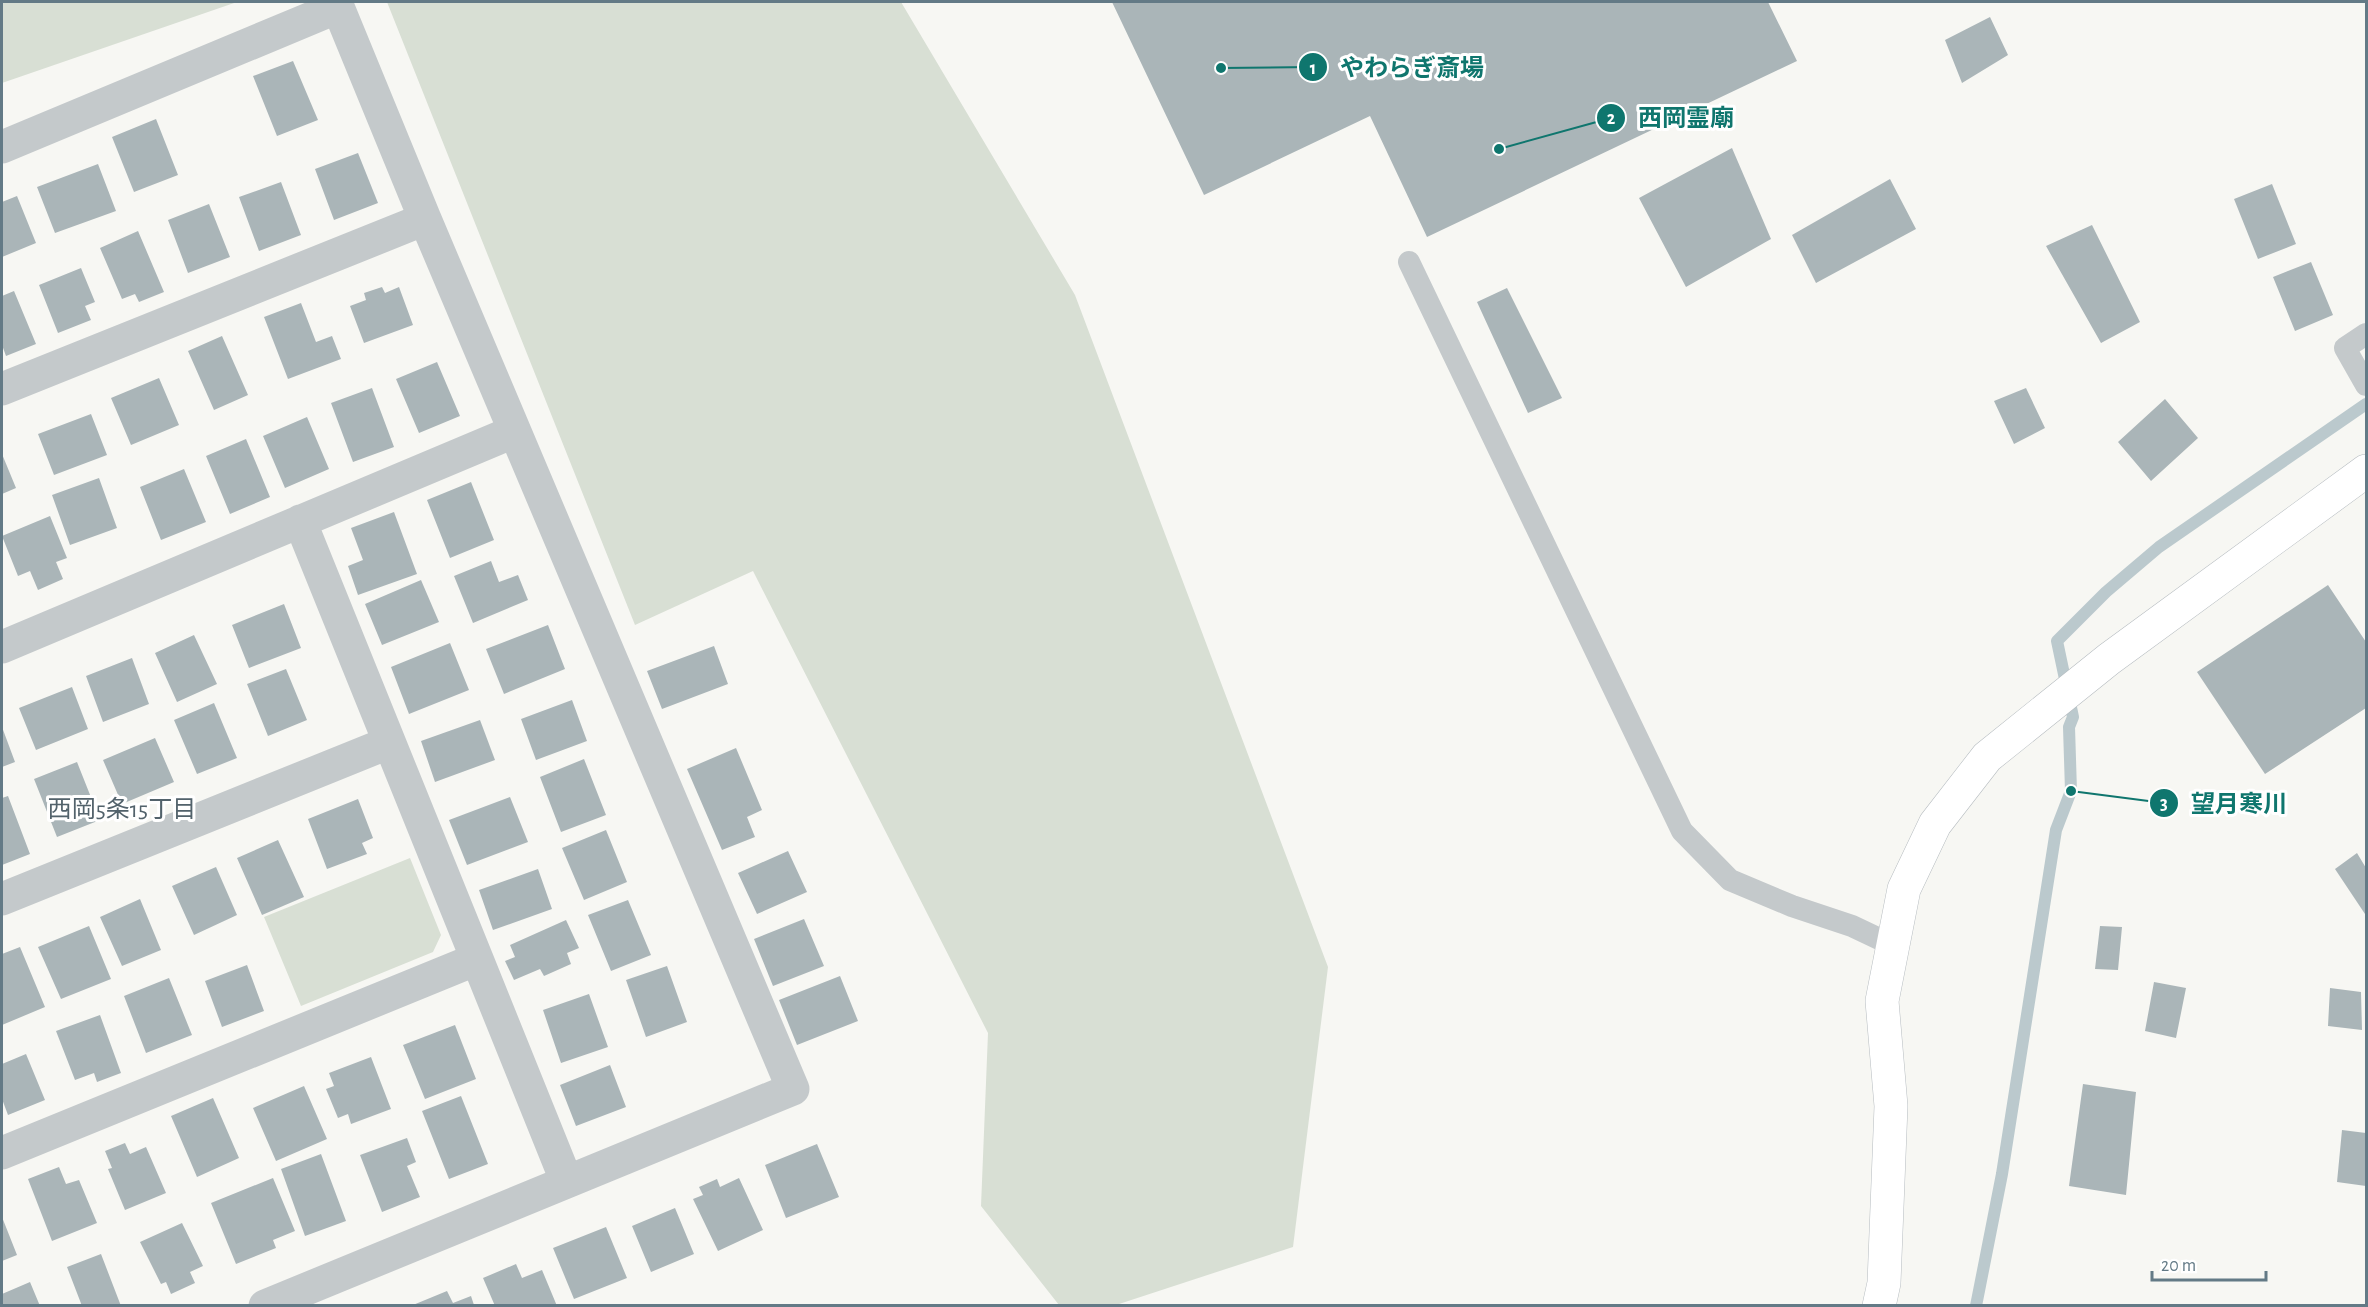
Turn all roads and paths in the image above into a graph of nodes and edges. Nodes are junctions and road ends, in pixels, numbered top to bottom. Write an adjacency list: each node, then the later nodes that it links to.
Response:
1 (2, 147): 2 (street)
2 (425, 219): 6 (street); 7 (street)
3 (1409, 261): 13 (lane)
4 (2367, 334): 5 (lane)
5 (2367, 385)
6 (2, 389)
7 (513, 432): 9 (street); 16 (street)
8 (2367, 471): 13 (street)
9 (300, 521): 10 (street); 11 (street)
10 (2, 646)
11 (388, 743): 12 (street); 14 (street)
12 (2, 899)
13 (1892, 945): 18 (street)
14 (477, 959): 15 (street); 16 (street)
15 (2, 1153)
16 (566, 1180): 17 (street)
17 (265, 1305)
18 (1879, 1305)

